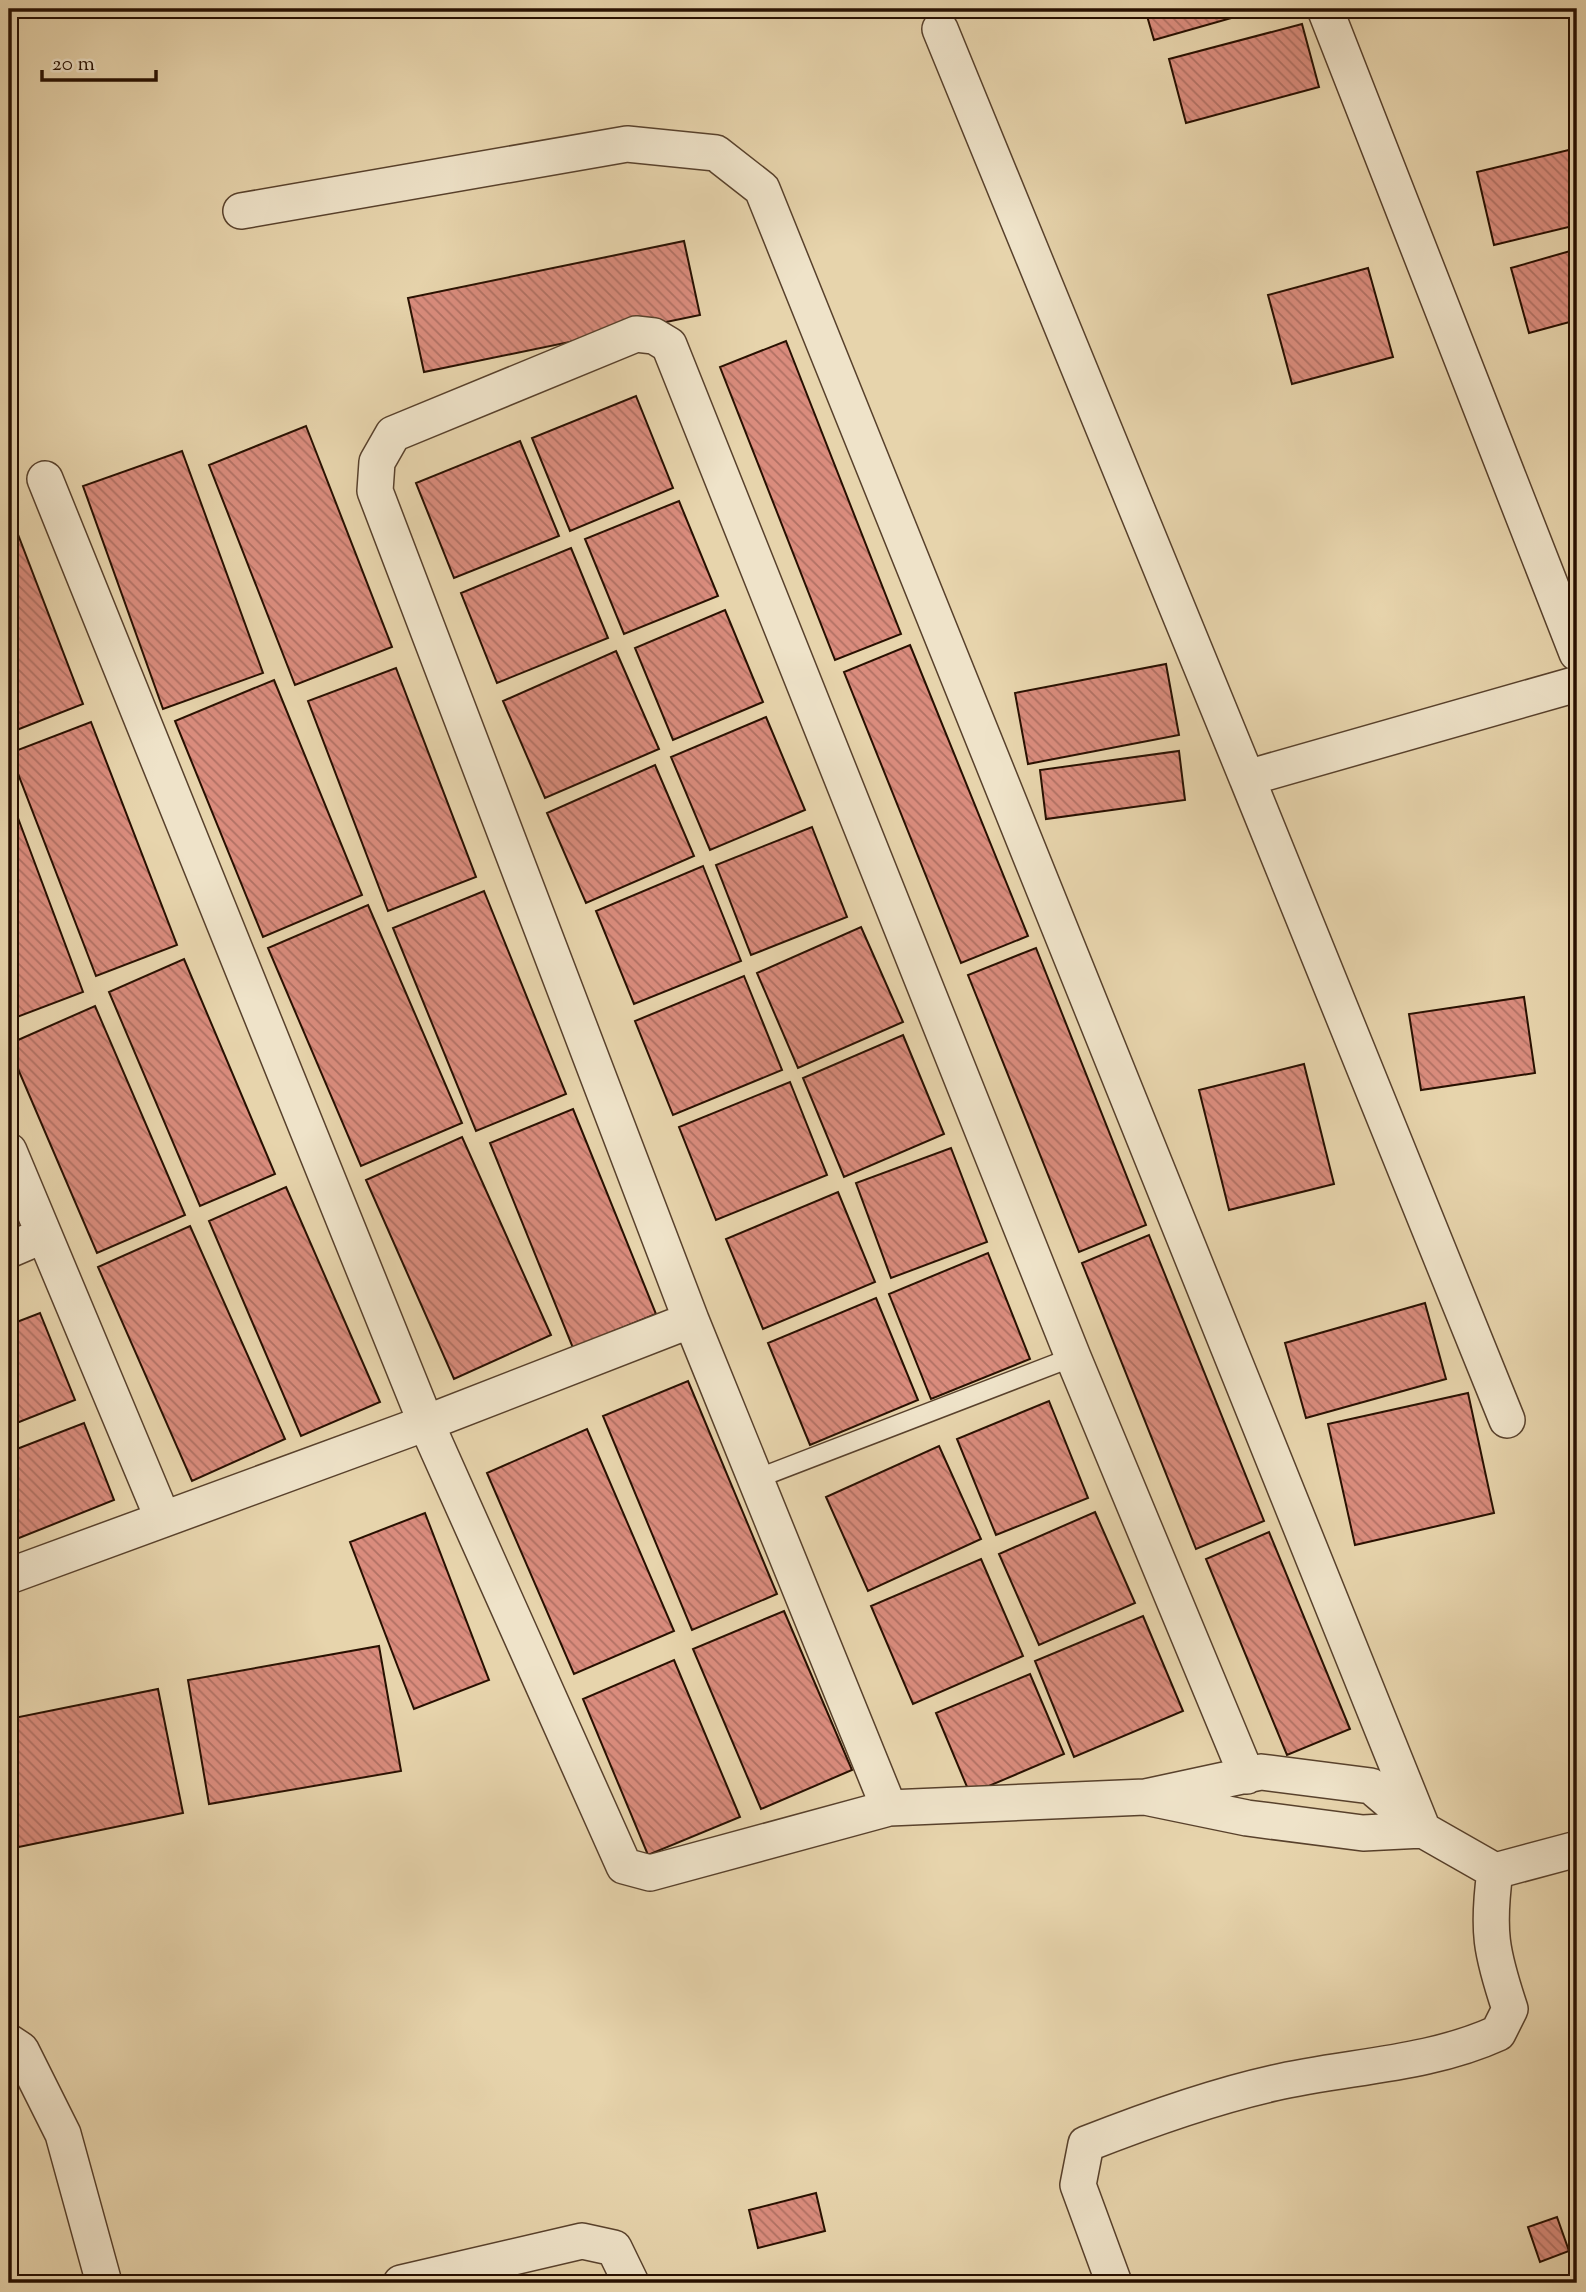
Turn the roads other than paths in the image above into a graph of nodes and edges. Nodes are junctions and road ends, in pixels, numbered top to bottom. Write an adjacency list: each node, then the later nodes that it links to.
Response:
1 (1325, 9): 5 (street)
2 (940, 29): 7 (street)
3 (240, 211): 21 (street)
4 (45, 479): 14 (street)
5 (1577, 653)
6 (1577, 684): 7 (street)
7 (1247, 778): 13 (street)
8 (9, 1151): 9 (street)
9 (44, 1235): 10 (street); 16 (street)
10 (9, 1250)
11 (691, 1320): 12 (street); 14 (street); 15 (street)
12 (1073, 1357): 15 (lane); 18 (street)
13 (1507, 1420)
14 (426, 1423): 16 (street); 20 (street)
15 (756, 1479): 20 (street)
16 (163, 1520): 17 (street)
17 (9, 1576)
18 (1247, 1776): 19 (street); 21 (street)
19 (1145, 1797): 20 (street); 21 (street)
20 (889, 1808)
21 (1423, 1830): 23 (street)
22 (1577, 1849): 23 (street)
23 (1495, 1871): 28 (street)
24 (9, 2042): 25 (street)
25 (104, 2283)
26 (401, 2283): 27 (street)
27 (631, 2283)
28 (1114, 2283)

